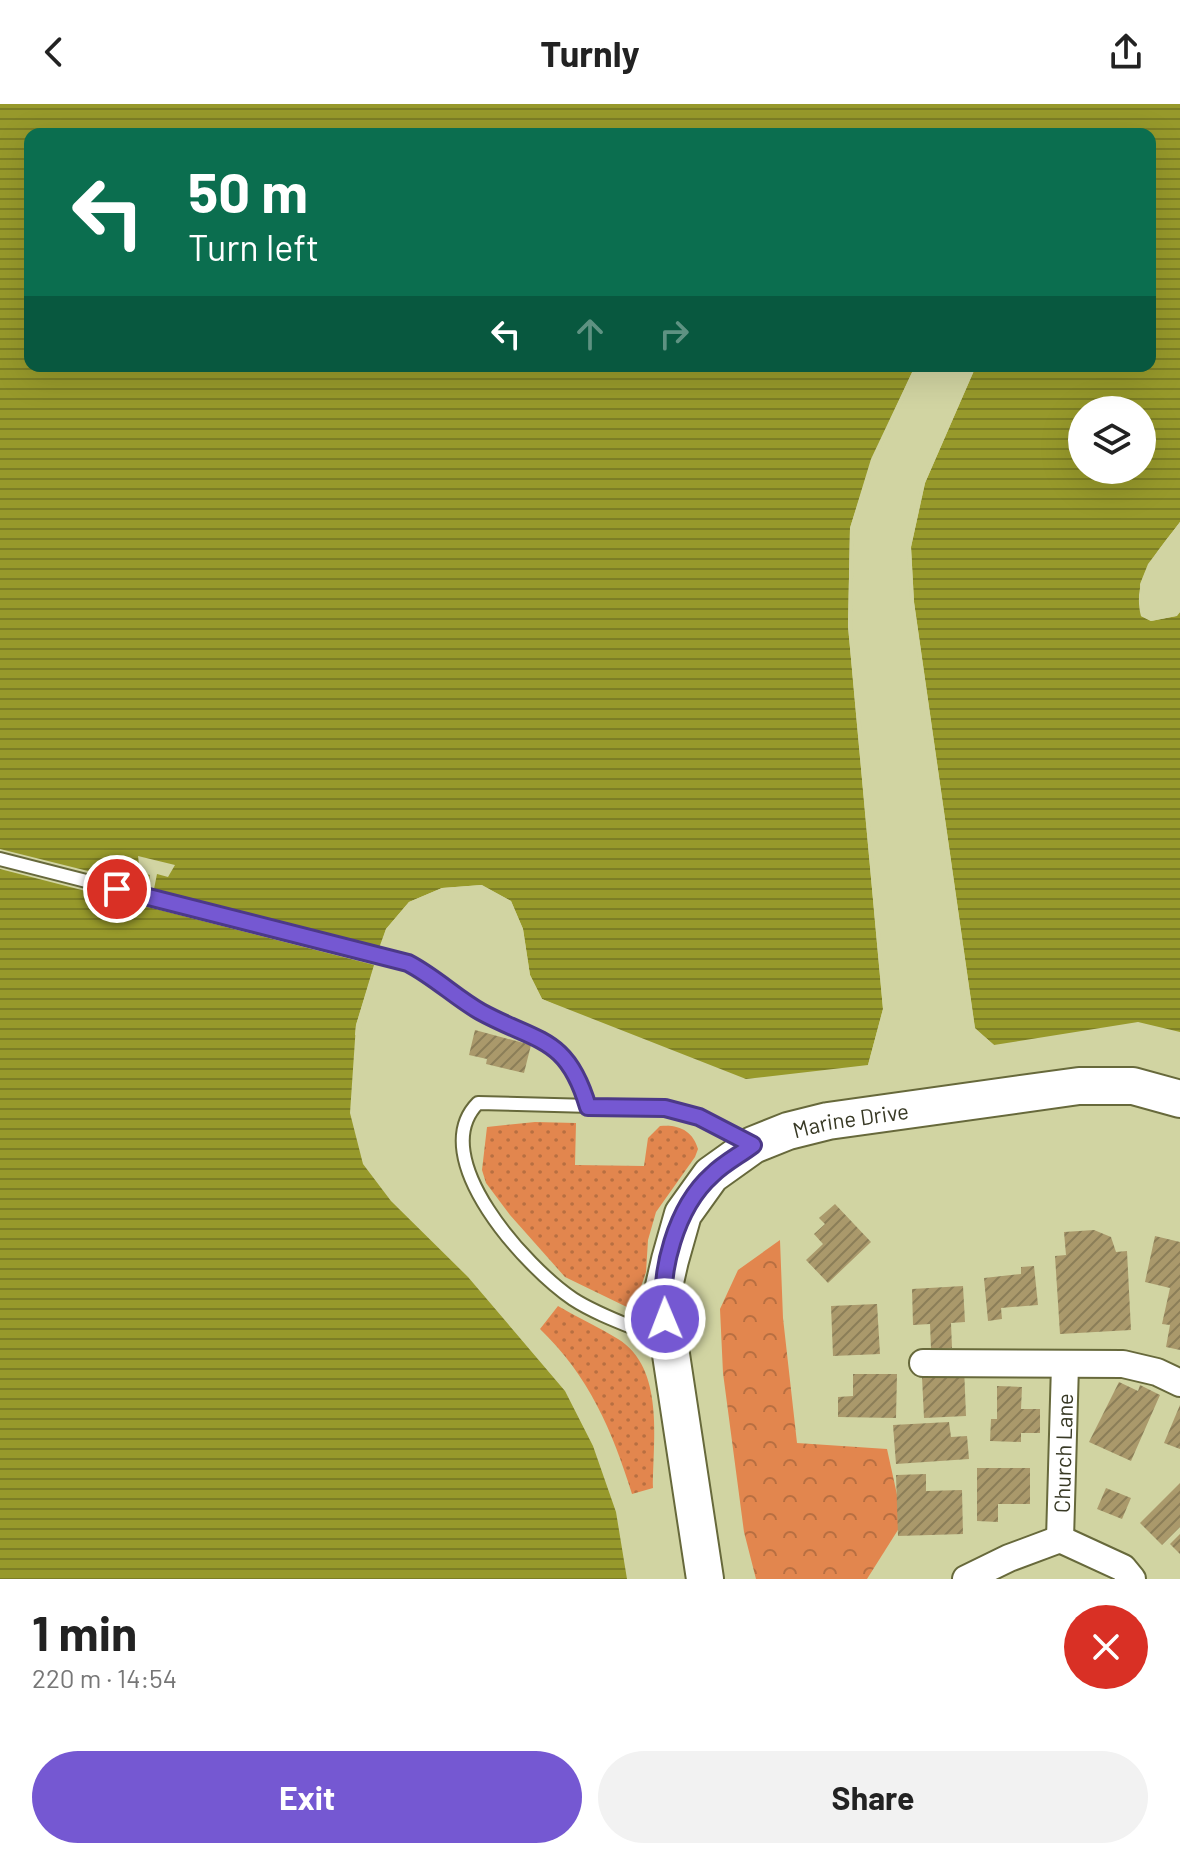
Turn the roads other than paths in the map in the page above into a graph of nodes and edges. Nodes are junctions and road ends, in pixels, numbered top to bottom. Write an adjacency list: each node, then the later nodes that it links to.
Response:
1 (0, 859): 3 (lane)
2 (1180, 1099): 4 (main road, Marine Drive)
3 (588, 1107): 4 (lane); 5 (lane)
4 (753, 1145): 5 (main road, Marine Drive)
5 (669, 1343): 10 (main road, Marine Drive)
6 (923, 1363): 7 (street, Church Lane)
7 (1065, 1365): 8 (street, Church Lane); 9 (street, Church Lane)
8 (1180, 1383)
9 (1060, 1539): 11 (street); 12 (street)
10 (705, 1579)
11 (966, 1579)
12 (1132, 1579)

